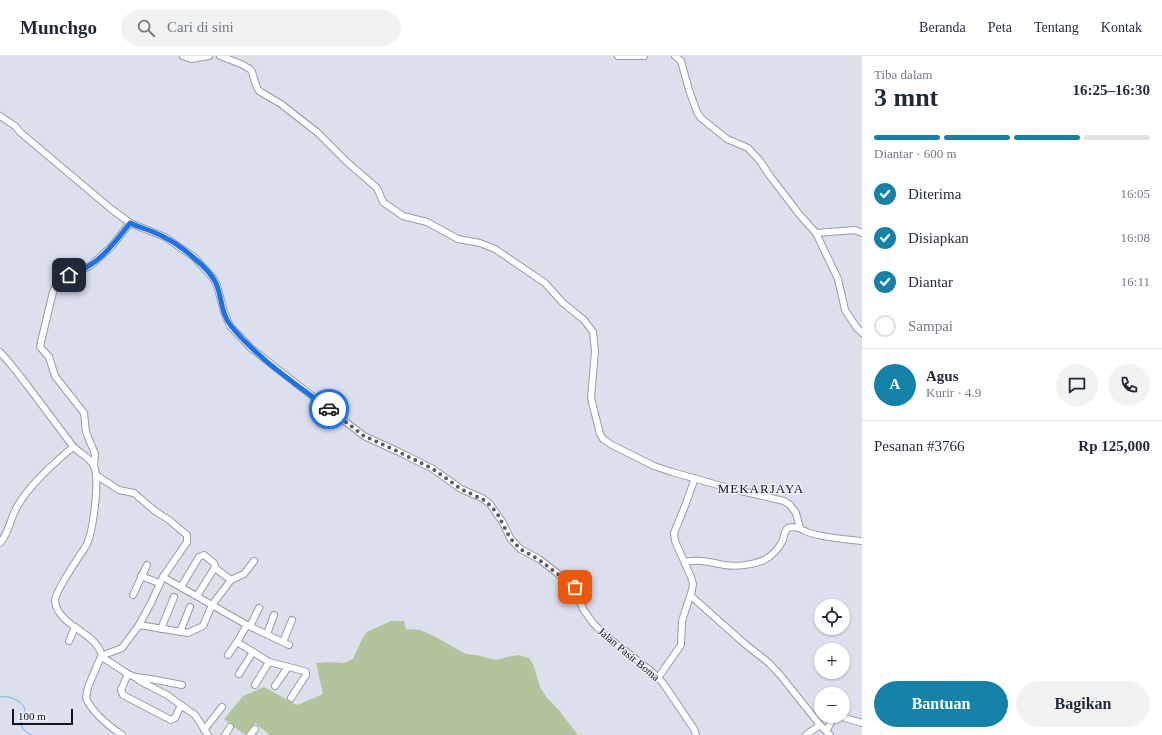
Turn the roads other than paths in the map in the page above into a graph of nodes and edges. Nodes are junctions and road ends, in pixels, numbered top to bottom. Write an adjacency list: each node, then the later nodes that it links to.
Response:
1 (183, 56): 2 (street)
2 (209, 56)
3 (220, 56): 16 (street)
4 (618, 56): 5 (street)
5 (644, 56)
6 (675, 56): 10 (street)
7 (0, 116): 8 (street, Jalan Pasir Boma)
8 (130, 223): 14 (street); 54 (street, Jalan Pasir Boma)
9 (862, 232): 10 (street)
10 (816, 233): 11 (street)
11 (862, 333)
12 (0, 352): 13 (street)
13 (74, 447): 14 (street); 19 (street)
14 (94, 466): 15 (street)
15 (96, 475): 25 (street); 40 (street)
16 (695, 478): 17 (street); 21 (street)
17 (800, 528): 18 (street); 21 (street)
18 (862, 541)
19 (0, 543)
20 (254, 561): 26 (street)
21 (685, 562): 31 (street)
22 (147, 565): 24 (street)
23 (215, 568): 26 (street); 28 (street); 30 (street)
24 (141, 576): 27 (street); 29 (street)
25 (163, 577): 27 (street); 28 (street)
26 (231, 580): 33 (street)
27 (159, 584): 38 (street)
28 (181, 587): 30 (street)
29 (133, 595)
30 (197, 596): 33 (street)
31 (691, 596): 54 (street); 66 (street)
32 (174, 597): 41 (street)
33 (212, 605): 39 (street); 42 (street)
34 (190, 607): 42 (street)
35 (259, 608): 39 (street)
36 (274, 615): 43 (street)
37 (292, 620): 43 (street)
38 (139, 625): 41 (street); 48 (street)
39 (248, 625): 43 (street); 45 (street)
40 (75, 627): 44 (street); 48 (street)
41 (161, 629): 42 (street)
42 (180, 632)
43 (267, 634)
44 (69, 641)
45 (237, 642): 46 (street); 47 (street)
46 (253, 652): 49 (street); 52 (street)
47 (228, 655)
48 (102, 657): 51 (street); 72 (street)
49 (269, 662): 50 (street); 56 (street)
50 (288, 667): 58 (street); 60 (street)
51 (128, 674): 53 (street); 61 (street)
52 (239, 674)
53 (136, 677): 55 (street); 59 (street)
54 (658, 678): 70 (street, Jalan Pasir Boma)
55 (171, 683): 57 (street); 59 (street)
56 (255, 685)
57 (182, 686)
58 (275, 686)
59 (167, 695): 61 (street)
60 (292, 698)
61 (182, 705): 69 (street)
62 (222, 707): 69 (street)
63 (850, 720): 65 (street)
64 (832, 723): 71 (street)
65 (862, 723)
66 (820, 725): 71 (street); 76 (street)
67 (230, 727): 73 (street)
68 (255, 729): 74 (street)
69 (206, 732)
70 (695, 732): 75 (street)
71 (828, 733)
72 (122, 735)
73 (225, 735)
74 (250, 735)
75 (690, 735)
76 (806, 735)

